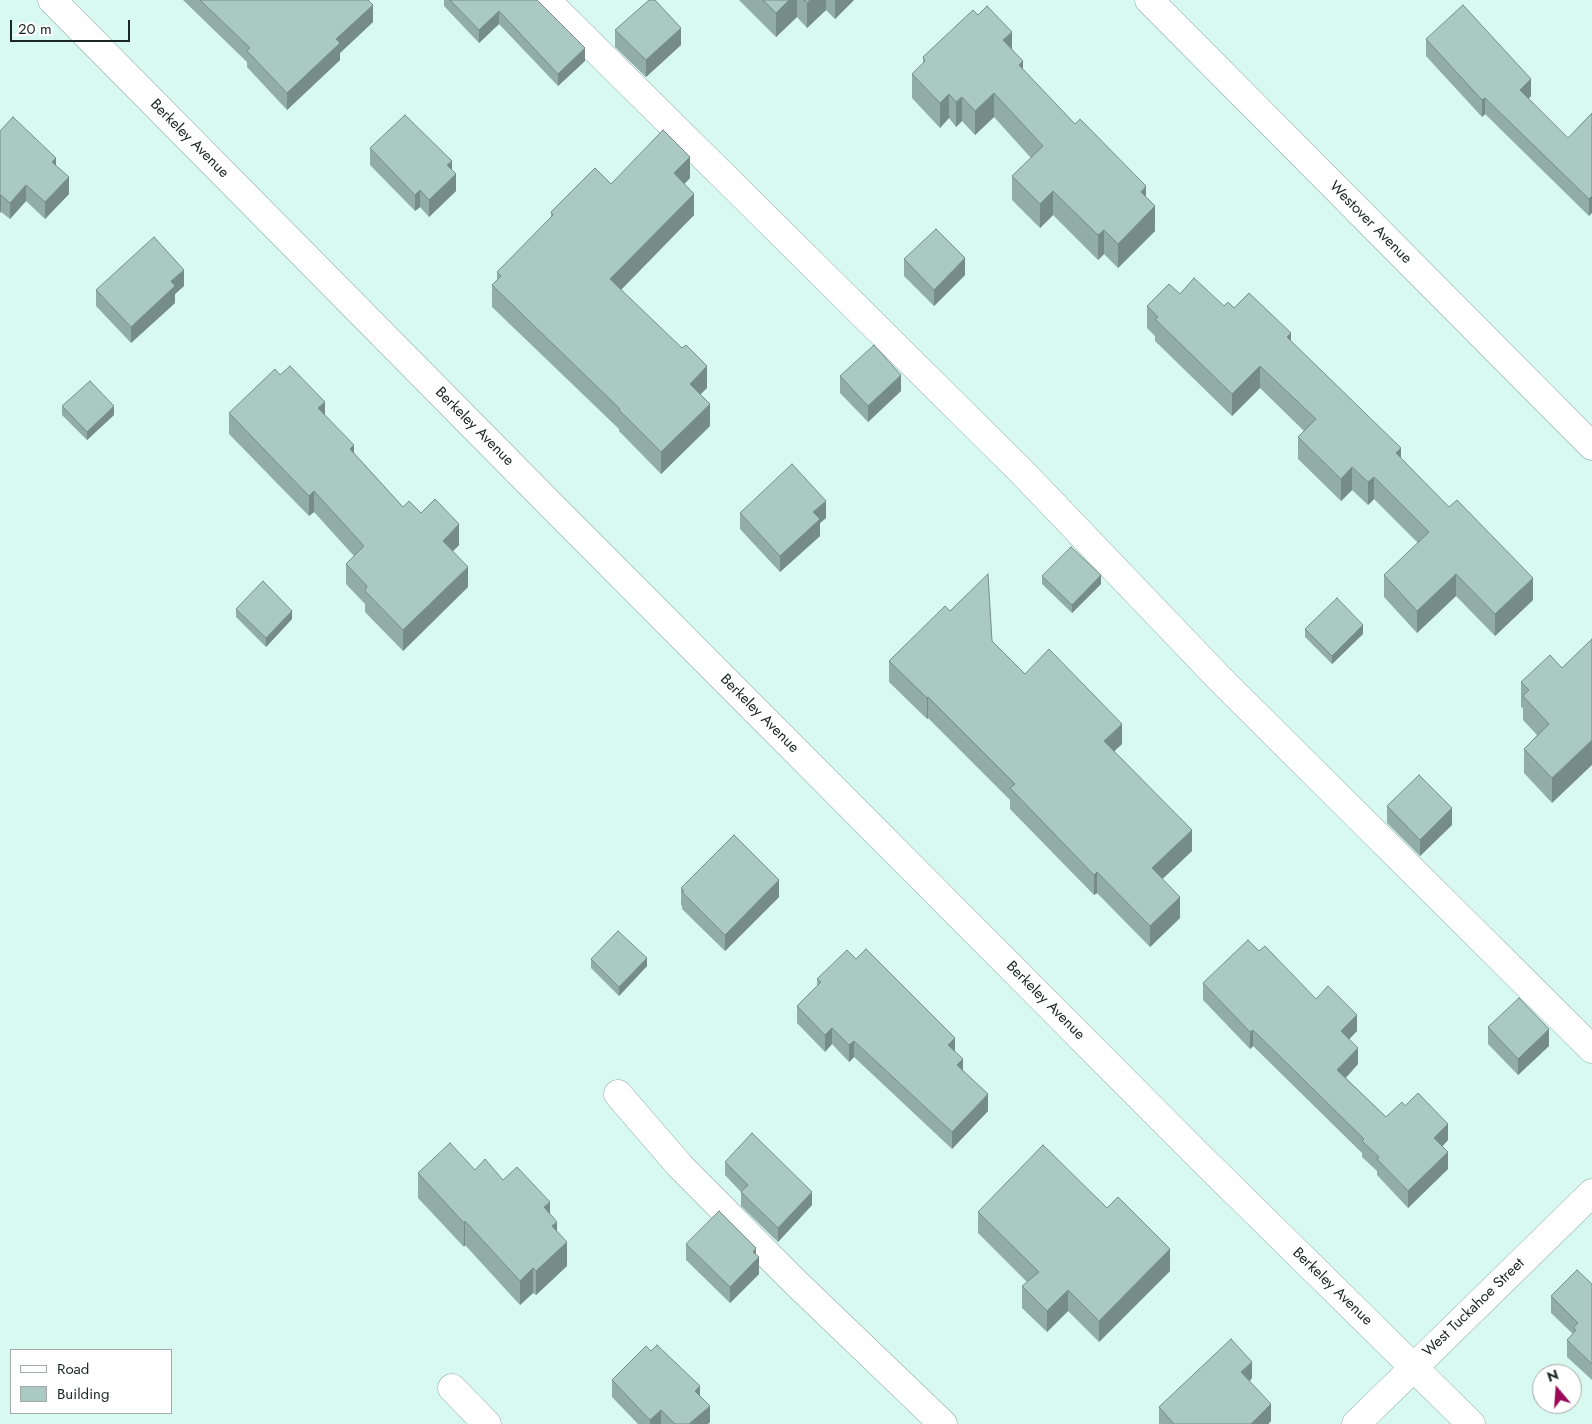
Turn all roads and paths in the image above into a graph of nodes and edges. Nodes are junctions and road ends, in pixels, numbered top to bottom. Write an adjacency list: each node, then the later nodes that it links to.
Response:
1 (546, 0): 5 (street)
2 (1149, 0): 4 (street, Westover Avenue)
3 (66, 5): 8 (street, Berkeley Avenue)
4 (1592, 446)
5 (1592, 1049)
6 (618, 1094): 11 (street)
7 (1592, 1192): 8 (street, West Tuckahoe Street)
8 (1414, 1367): 12 (street, West Tuckahoe Street); 13 (street, Berkeley Avenue)
9 (452, 1388): 10 (street)
10 (487, 1424)
11 (943, 1424)
12 (1356, 1424)
13 (1471, 1424)

